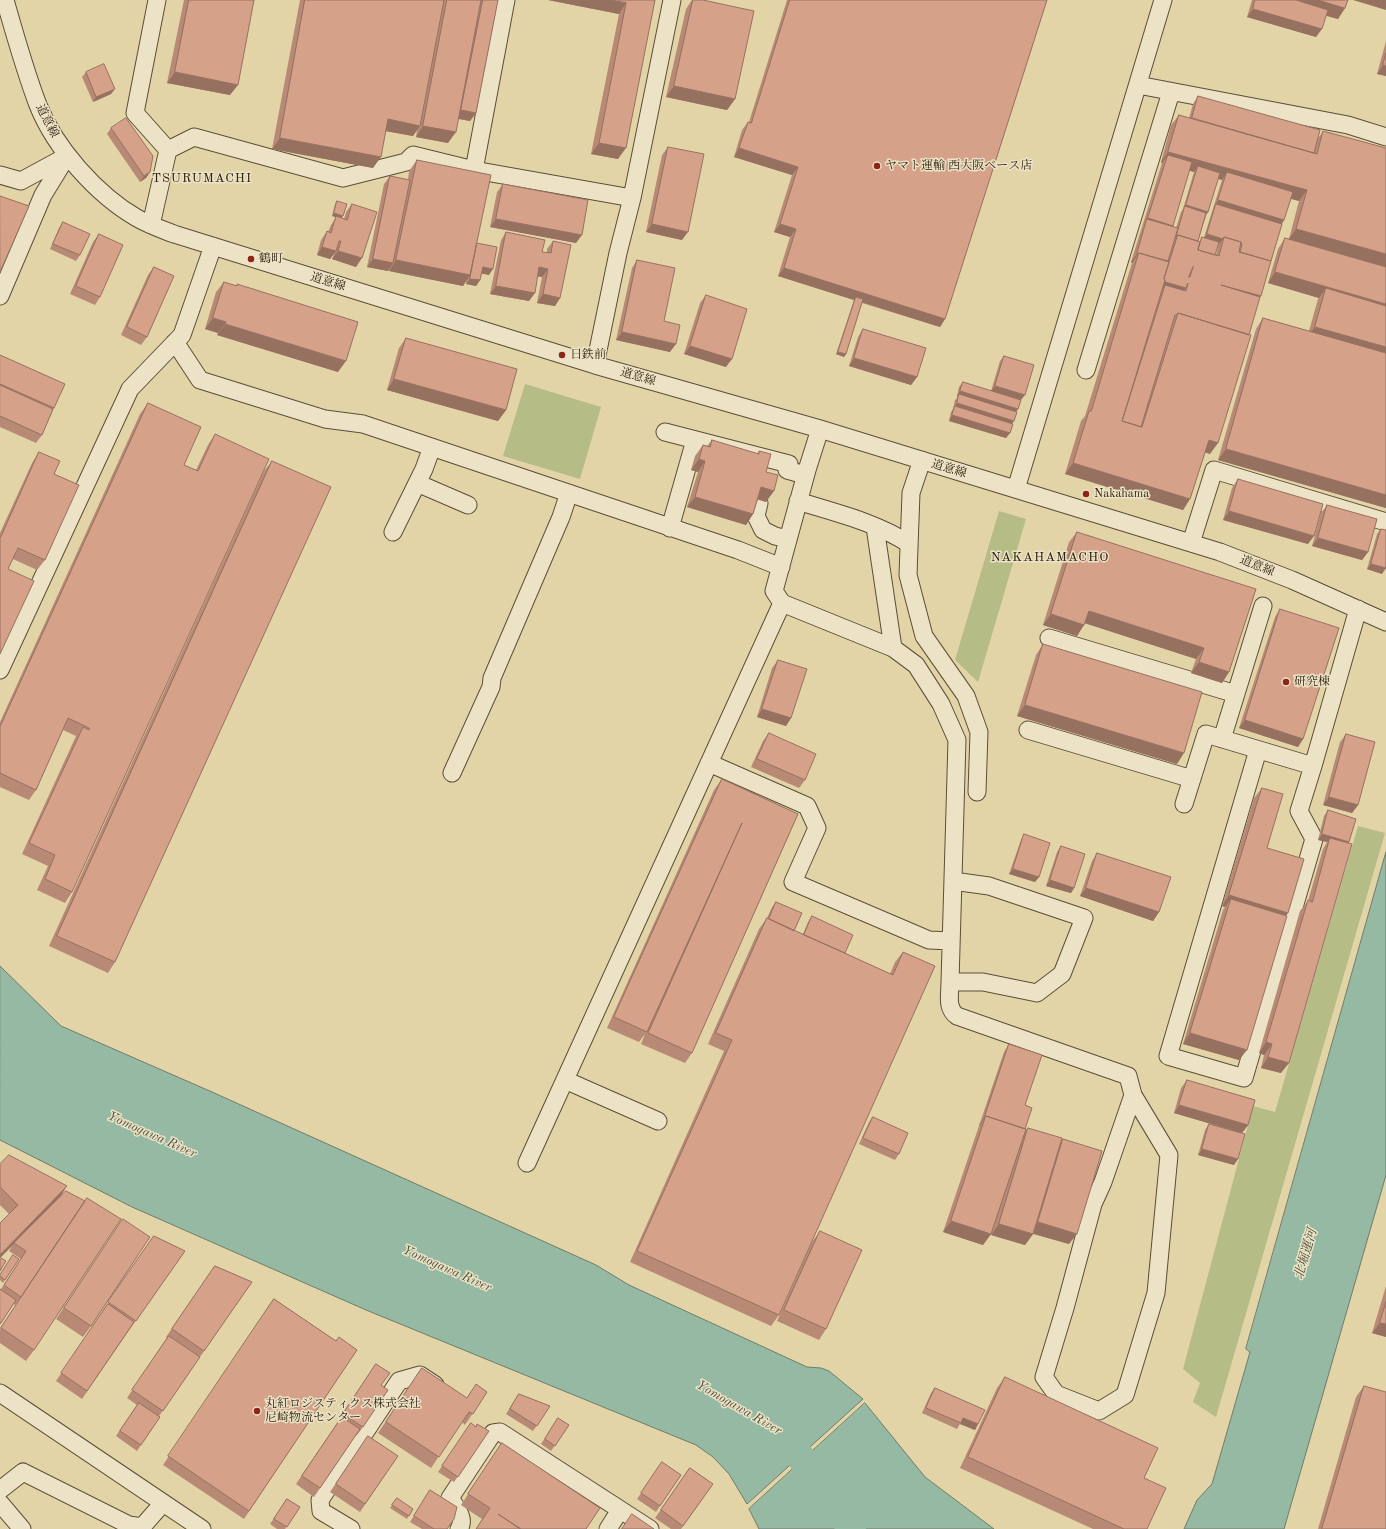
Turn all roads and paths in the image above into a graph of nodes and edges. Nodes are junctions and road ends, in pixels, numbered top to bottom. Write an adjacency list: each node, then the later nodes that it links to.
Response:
1 (5, 0): 10 (street, 道意線)
2 (157, 0): 9 (street)
3 (506, 0): 11 (street)
4 (672, 0): 13 (street)
5 (1164, 0): 6 (street)
6 (1138, 85): 7 (street); 29 (street)
7 (1171, 92): 8 (street); 19 (street)
8 (1386, 137)
9 (168, 150): 11 (street); 14 (street)
10 (67, 156): 12 (street); 14 (street, 道意線); 16 (street)
11 (474, 170): 13 (street)
12 (0, 175)
13 (632, 198): 18 (street)
14 (151, 225): 15 (street, 道意線)
15 (213, 246): 17 (street); 18 (street, 道意線)
16 (0, 296)
17 (175, 342): 23 (street); 48 (street)
18 (596, 365): 20 (street, 道意線)
19 (1086, 370)
20 (820, 429): 24 (street, 道意線); 26 (street)
21 (665, 432): 22 (street)
22 (695, 440): 25 (street); 36 (street)
23 (432, 447): 28 (street); 30 (street)
24 (922, 460): 29 (street, 道意線); 40 (street)
25 (787, 470): 26 (street); 27 (street)
26 (805, 475): 31 (street)
27 (768, 476)
28 (417, 483): 33 (street); 37 (street)
29 (1016, 489): 39 (street, 道意線)
30 (569, 493): 36 (street); 55 (street)
31 (798, 501): 35 (street); 38 (street)
32 (759, 503): 38 (street)
33 (468, 505)
34 (1386, 522): 39 (street)
35 (875, 527): 40 (street); 47 (street)
36 (670, 528): 41 (street)
37 (393, 532)
38 (788, 539): 41 (street)
39 (1191, 543): 44 (street, 道意線)
40 (909, 544): 57 (street)
41 (781, 567): 42 (street)
42 (782, 603): 47 (street); 53 (street)
43 (1263, 606): 49 (street)
44 (1358, 609): 45 (street, 道意線); 54 (street)
45 (1386, 622)
46 (1049, 638): 49 (street)
47 (893, 648): 59 (street)
48 (0, 670)
49 (1236, 694): 51 (street)
50 (1028, 730): 56 (street)
51 (1222, 739): 52 (street); 56 (street)
52 (1258, 750): 54 (street); 54 (street)
53 (709, 763): 60 (street); 62 (street)
54 (1313, 766)
55 (452, 773)
56 (1192, 780): 58 (street)
57 (977, 792)
58 (1184, 804)
59 (953, 881): 60 (street); 61 (street)
60 (951, 942): 61 (street)
61 (950, 982): 63 (street)
62 (565, 1080): 64 (street); 65 (street)
63 (1133, 1095): 63 (street)
64 (658, 1121)
65 (527, 1163)
66 (446, 1392): 74 (street)
67 (0, 1393): 70 (street)
68 (0, 1490): 70 (street)
69 (0, 1503): 72 (street)
70 (163, 1503): 73 (street)
71 (620, 1510): 75 (street); 76 (street); 77 (street)
72 (22, 1529)
73 (202, 1529)
74 (351, 1529)
75 (459, 1529)
76 (608, 1529)
77 (650, 1529)

